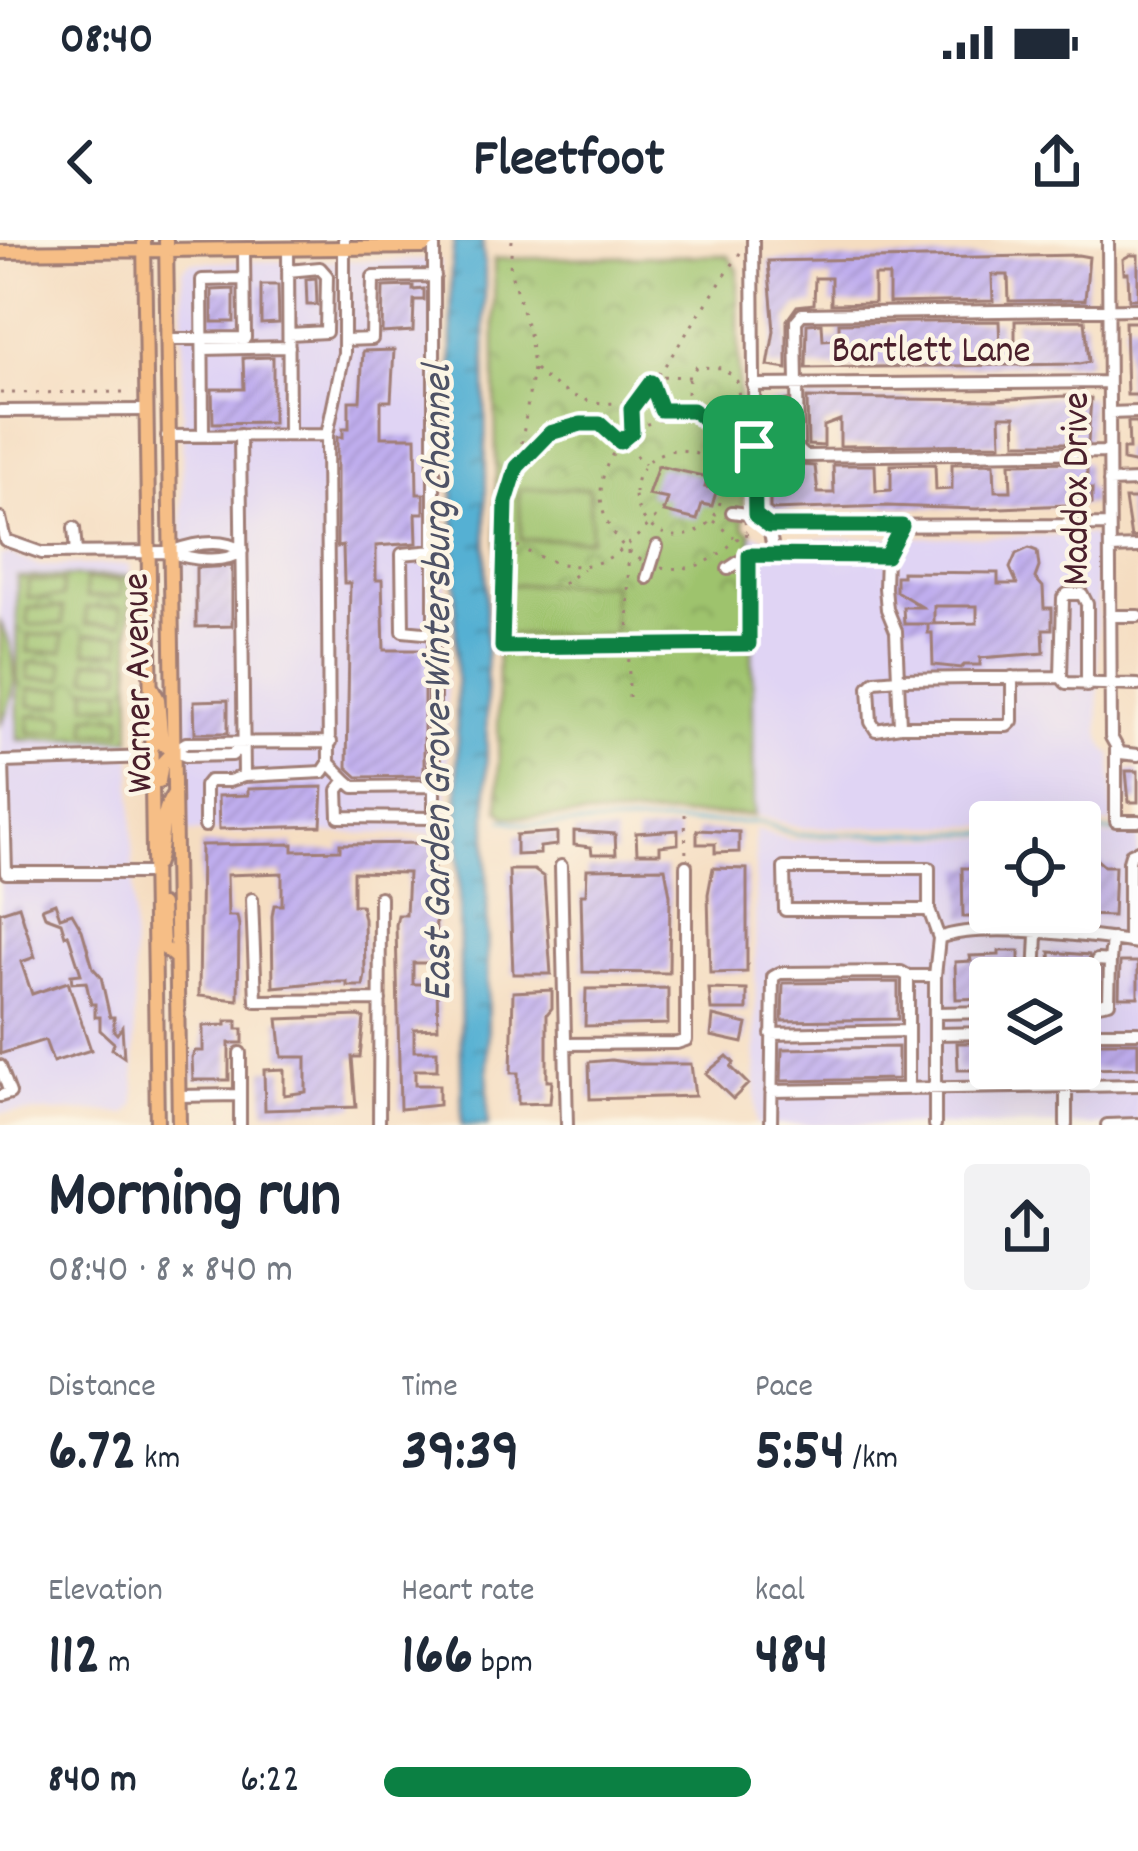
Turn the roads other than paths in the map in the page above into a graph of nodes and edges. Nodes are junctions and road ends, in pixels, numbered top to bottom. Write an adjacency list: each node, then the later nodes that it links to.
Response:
1 (433, 240): 4 (main road); 11 (street)
2 (750, 240): 21 (street)
3 (1108, 240): 13 (street, Maddox Drive)
4 (345, 244): 7 (main road); 16 (street)
5 (144, 246): 6 (main road); 9 (main road); 22 (main road, Warner Avenue)
6 (166, 246): 8 (main road); 15 (main road, Warner Avenue)
7 (288, 249): 8 (main road); 10 (street)
8 (244, 250): 12 (street)
9 (0, 252)
10 (288, 272): 17 (street); 17 (street)
11 (435, 276): 16 (street); 46 (street)
12 (244, 280): 18 (street); 18 (street)
13 (1108, 309): 14 (street); 19 (street, Maddox Drive); 20 (street)
14 (1138, 309)
15 (167, 339): 18 (street); 29 (main road, Warner Avenue)
16 (344, 340): 28 (street)
17 (289, 341): 18 (street); 27 (street)
18 (203, 344): 30 (street)
19 (1108, 382): 20 (street, Bartlett Lane); 25 (street, Maddox Drive)
20 (796, 384): 21 (street, Bartlett Lane); 33 (street)
21 (753, 385): 32 (street)
22 (145, 410): 23 (street); 47 (main road, Warner Avenue)
23 (0, 411)
24 (1138, 412): 25 (street)
25 (1109, 413): 33 (street, Maddox Drive)
26 (240, 435): 27 (street); 30 (street); 45 (street)
27 (290, 435): 28 (street)
28 (327, 435): 65 (street)
29 (167, 436): 30 (street); 48 (main road, Warner Avenue)
30 (203, 436)
31 (711, 442): 32 (street)
32 (748, 446): 38 (street)
33 (1109, 452): 34 (street, Maddox Drive)
34 (1109, 482): 35 (street); 37 (street, Maddox Drive)
35 (1138, 482)
36 (0, 518): 41 (street)
37 (1109, 525): 39 (street); 44 (street, Maddox Drive)
38 (769, 526): 39 (street); 50 (street)
39 (902, 526): 51 (street)
40 (74, 528): 49 (street)
41 (0, 534): 49 (street)
42 (657, 545): 53 (street)
43 (1138, 547): 44 (street)
44 (1110, 548): 54 (street, Maddox Drive)
45 (242, 550): 48 (street); 67 (street)
46 (434, 551): 56 (street); 56 (street)
47 (147, 552): 48 (street); 49 (street); 60 (main road, Warner Avenue)
48 (169, 552): 68 (main road, Warner Avenue)
49 (76, 553)
50 (774, 556): 51 (street); 52 (street)
51 (886, 556): 59 (street)
52 (728, 568)
53 (647, 578)
54 (1110, 616): 55 (street); 63 (street, Maddox Drive)
55 (1138, 616)
56 (434, 634): 74 (street)
57 (1061, 676): 58 (street); 62 (street); 62 (street)
58 (1012, 677): 59 (street); 64 (street)
59 (898, 679): 64 (street); 64 (street)
60 (149, 681): 68 (main road); 70 (main road, Warner Avenue)
61 (1138, 685): 63 (street)
62 (1087, 686): 63 (street)
63 (1111, 686): 66 (street, Maddox Drive)
64 (900, 726)
65 (331, 742): 67 (street); 71 (street)
66 (1113, 743): 69 (street); 77 (street, Maddox Drive)
67 (242, 745): 68 (street); 72 (street)
68 (172, 751): 75 (main road, Warner Avenue); 76 (main road)
69 (1138, 755)
70 (151, 757): 76 (main road, Warner Avenue); 82 (street)
71 (329, 764): 72 (street); 73 (street)
72 (244, 776): 78 (street)
73 (346, 781): 74 (street); 74 (street)
74 (434, 786)
75 (173, 795): 82 (main road); 91 (main road, Warner Avenue)
76 (152, 817): 82 (main road, Warner Avenue)
77 (1138, 821)
78 (206, 826)
79 (1138, 851): 90 (street)
80 (561, 866): 104 (street)
81 (686, 866): 104 (street)
82 (152, 873): 91 (main road); 118 (main road, Warner Avenue)
83 (380, 897): 94 (street)
84 (252, 898): 94 (street)
85 (929, 910): 85 (street); 88 (street)
86 (1018, 933): 88 (street)
87 (1048, 933): 89 (street)
88 (942, 937): 93 (street)
89 (1112, 939): 90 (street); 95 (street)
90 (1133, 943)
91 (176, 958): 116 (main road, Warner Avenue)
92 (908, 976): 93 (street); 98 (street); 102 (street)
93 (934, 976): 97 (street)
94 (380, 1000): 121 (street)
95 (1101, 1004)
96 (969, 1012): 97 (street)
97 (935, 1013): 103 (street)
98 (908, 1031): 102 (street); 110 (street)
99 (1101, 1032): 100 (street)
100 (1138, 1032)
101 (969, 1033): 103 (street)
102 (771, 1034): 113 (street)
103 (936, 1034): 111 (street)
104 (565, 1044): 122 (street)
105 (240, 1053): 114 (street)
106 (0, 1066): 115 (street)
107 (1101, 1085): 108 (street)
108 (1138, 1085)
109 (969, 1087): 111 (street)
110 (908, 1088): 111 (street); 113 (street)
111 (934, 1088): 124 (street)
112 (1066, 1089): 125 (street)
113 (771, 1090): 123 (street)
114 (240, 1094): 116 (street); 120 (street)
115 (0, 1096)
116 (178, 1096): 119 (main road, Warner Avenue)
117 (1138, 1124): 126 (street)
118 (157, 1125)
119 (179, 1125)
120 (240, 1125)
121 (379, 1125)
122 (566, 1125)
123 (771, 1125)
124 (935, 1125)
125 (1066, 1125)
126 (1107, 1125)

